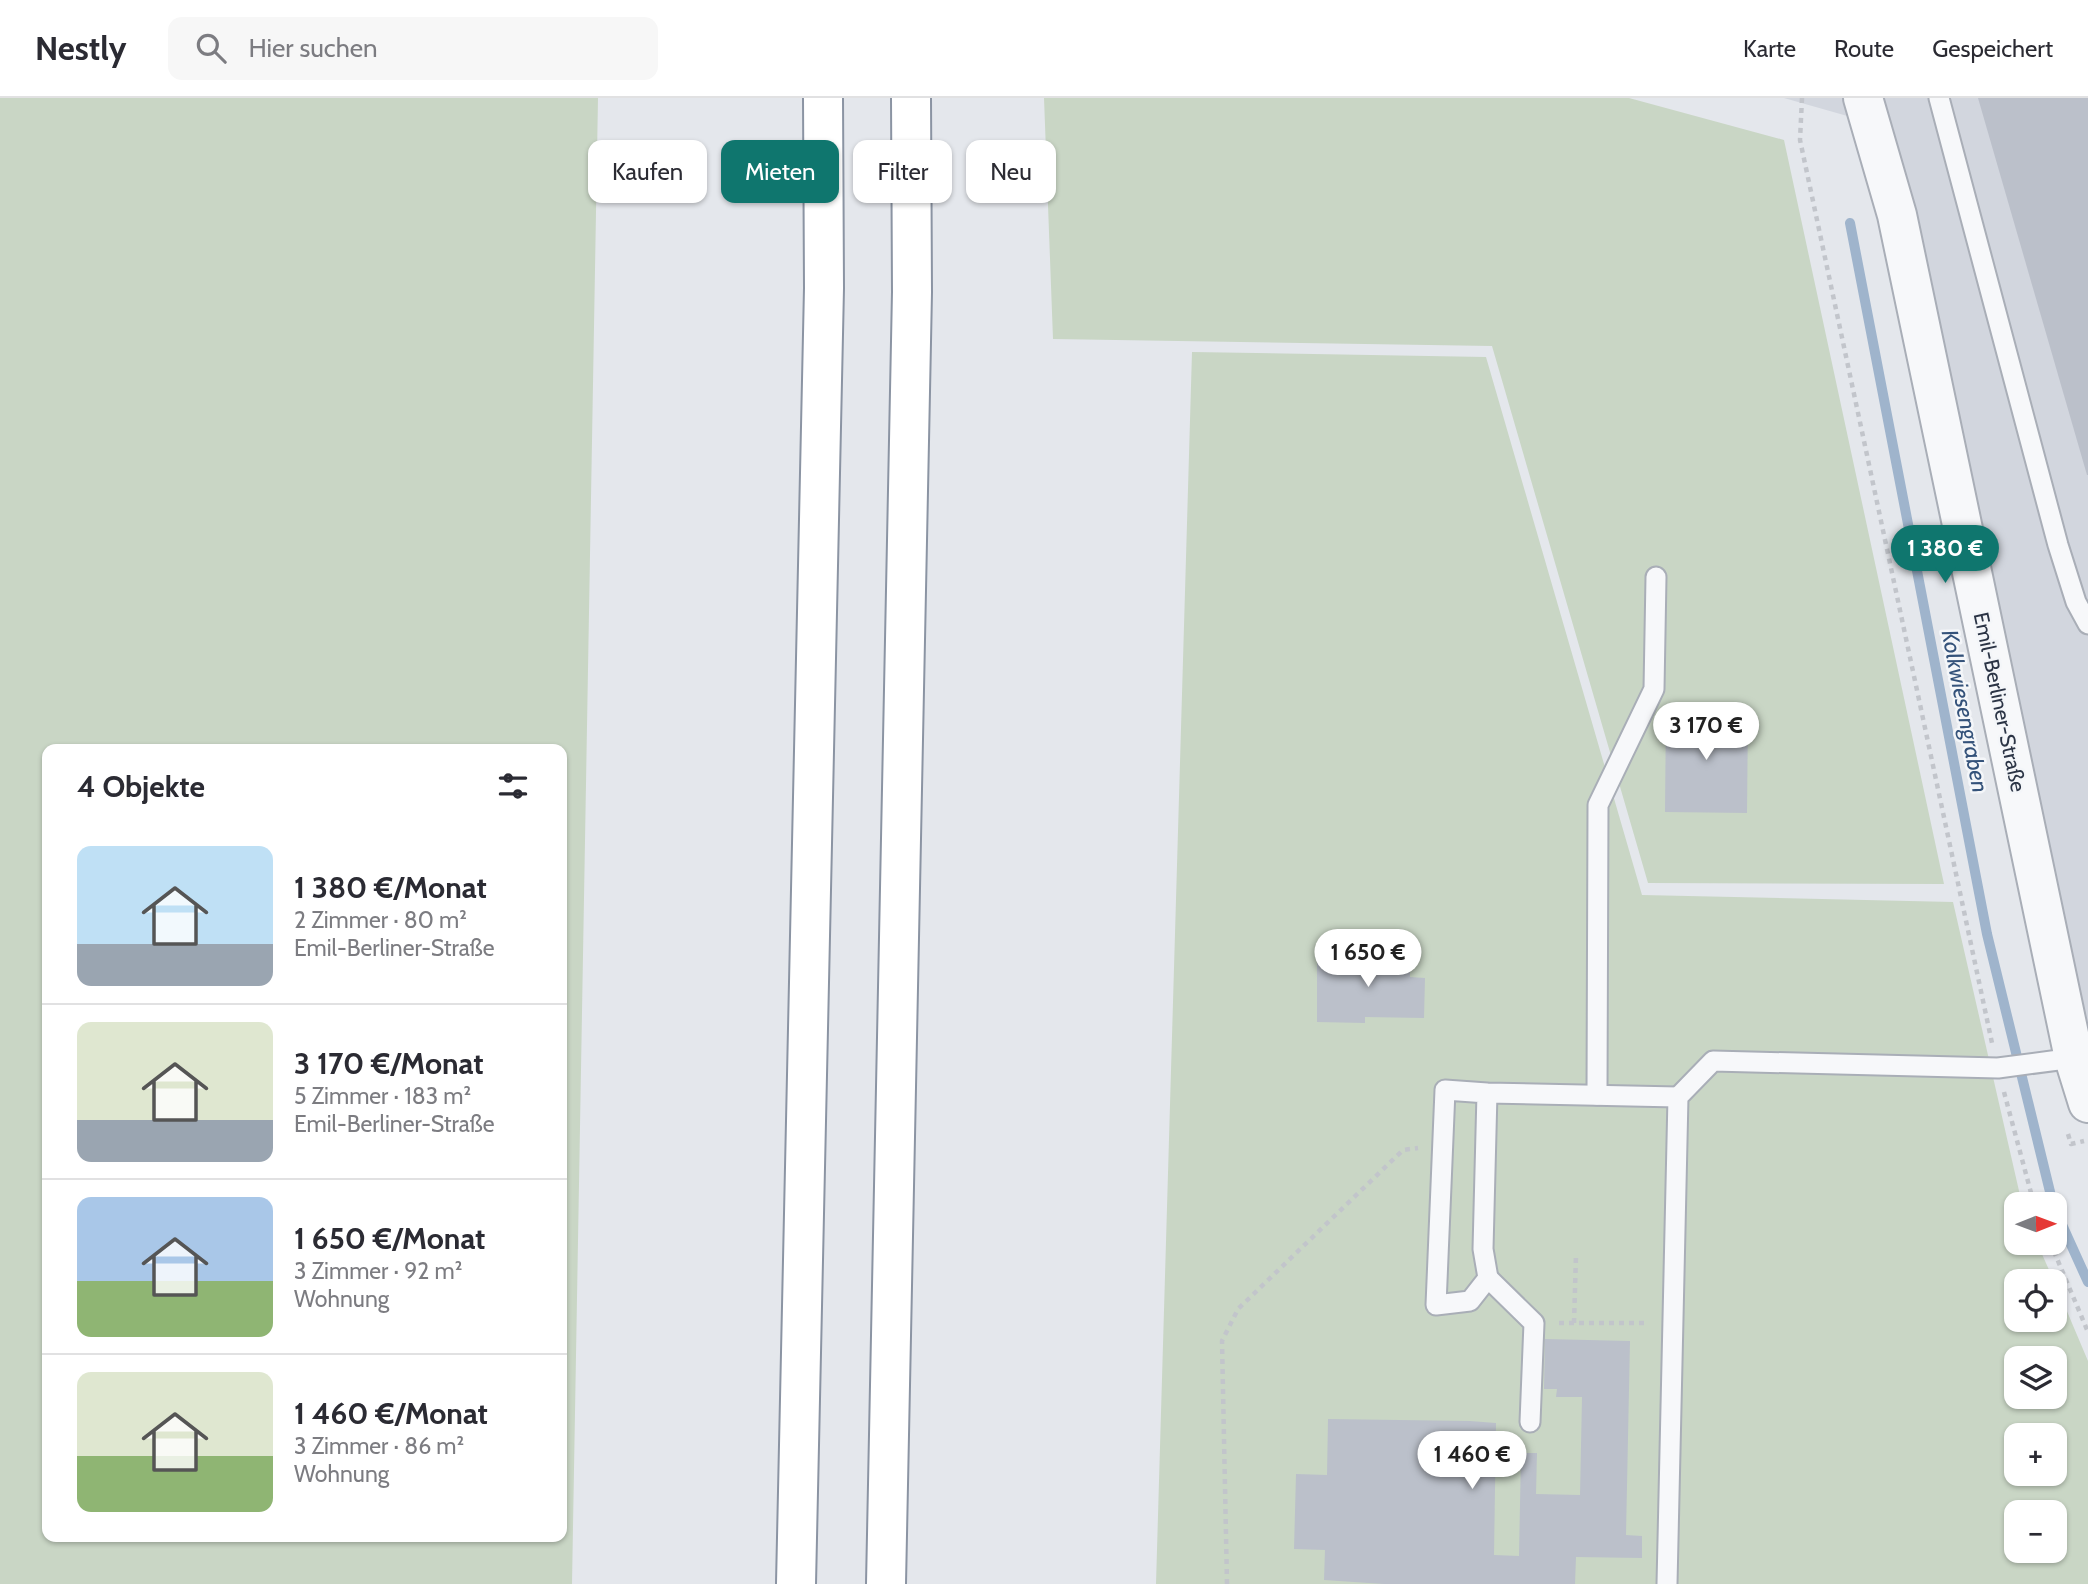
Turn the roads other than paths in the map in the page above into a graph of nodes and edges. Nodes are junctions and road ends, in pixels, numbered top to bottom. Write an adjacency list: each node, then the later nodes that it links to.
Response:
1 (823, 98): 14 (highway)
2 (911, 98): 15 (highway)
3 (1863, 98): 7 (street, Emil-Berliner-Straße)
4 (1939, 98): 6 (lane)
5 (1656, 578): 9 (lane)
6 (2088, 624)
7 (2069, 1058): 10 (lane); 11 (street, Emil-Berliner-Straße)
8 (1487, 1093): 9 (lane); 12 (lane); 12 (lane)
9 (1597, 1095): 10 (lane)
10 (1678, 1097): 16 (lane)
11 (2088, 1103)
12 (1488, 1278): 13 (lane)
13 (1530, 1422)
14 (796, 1584)
15 (886, 1584)
16 (1667, 1584)

